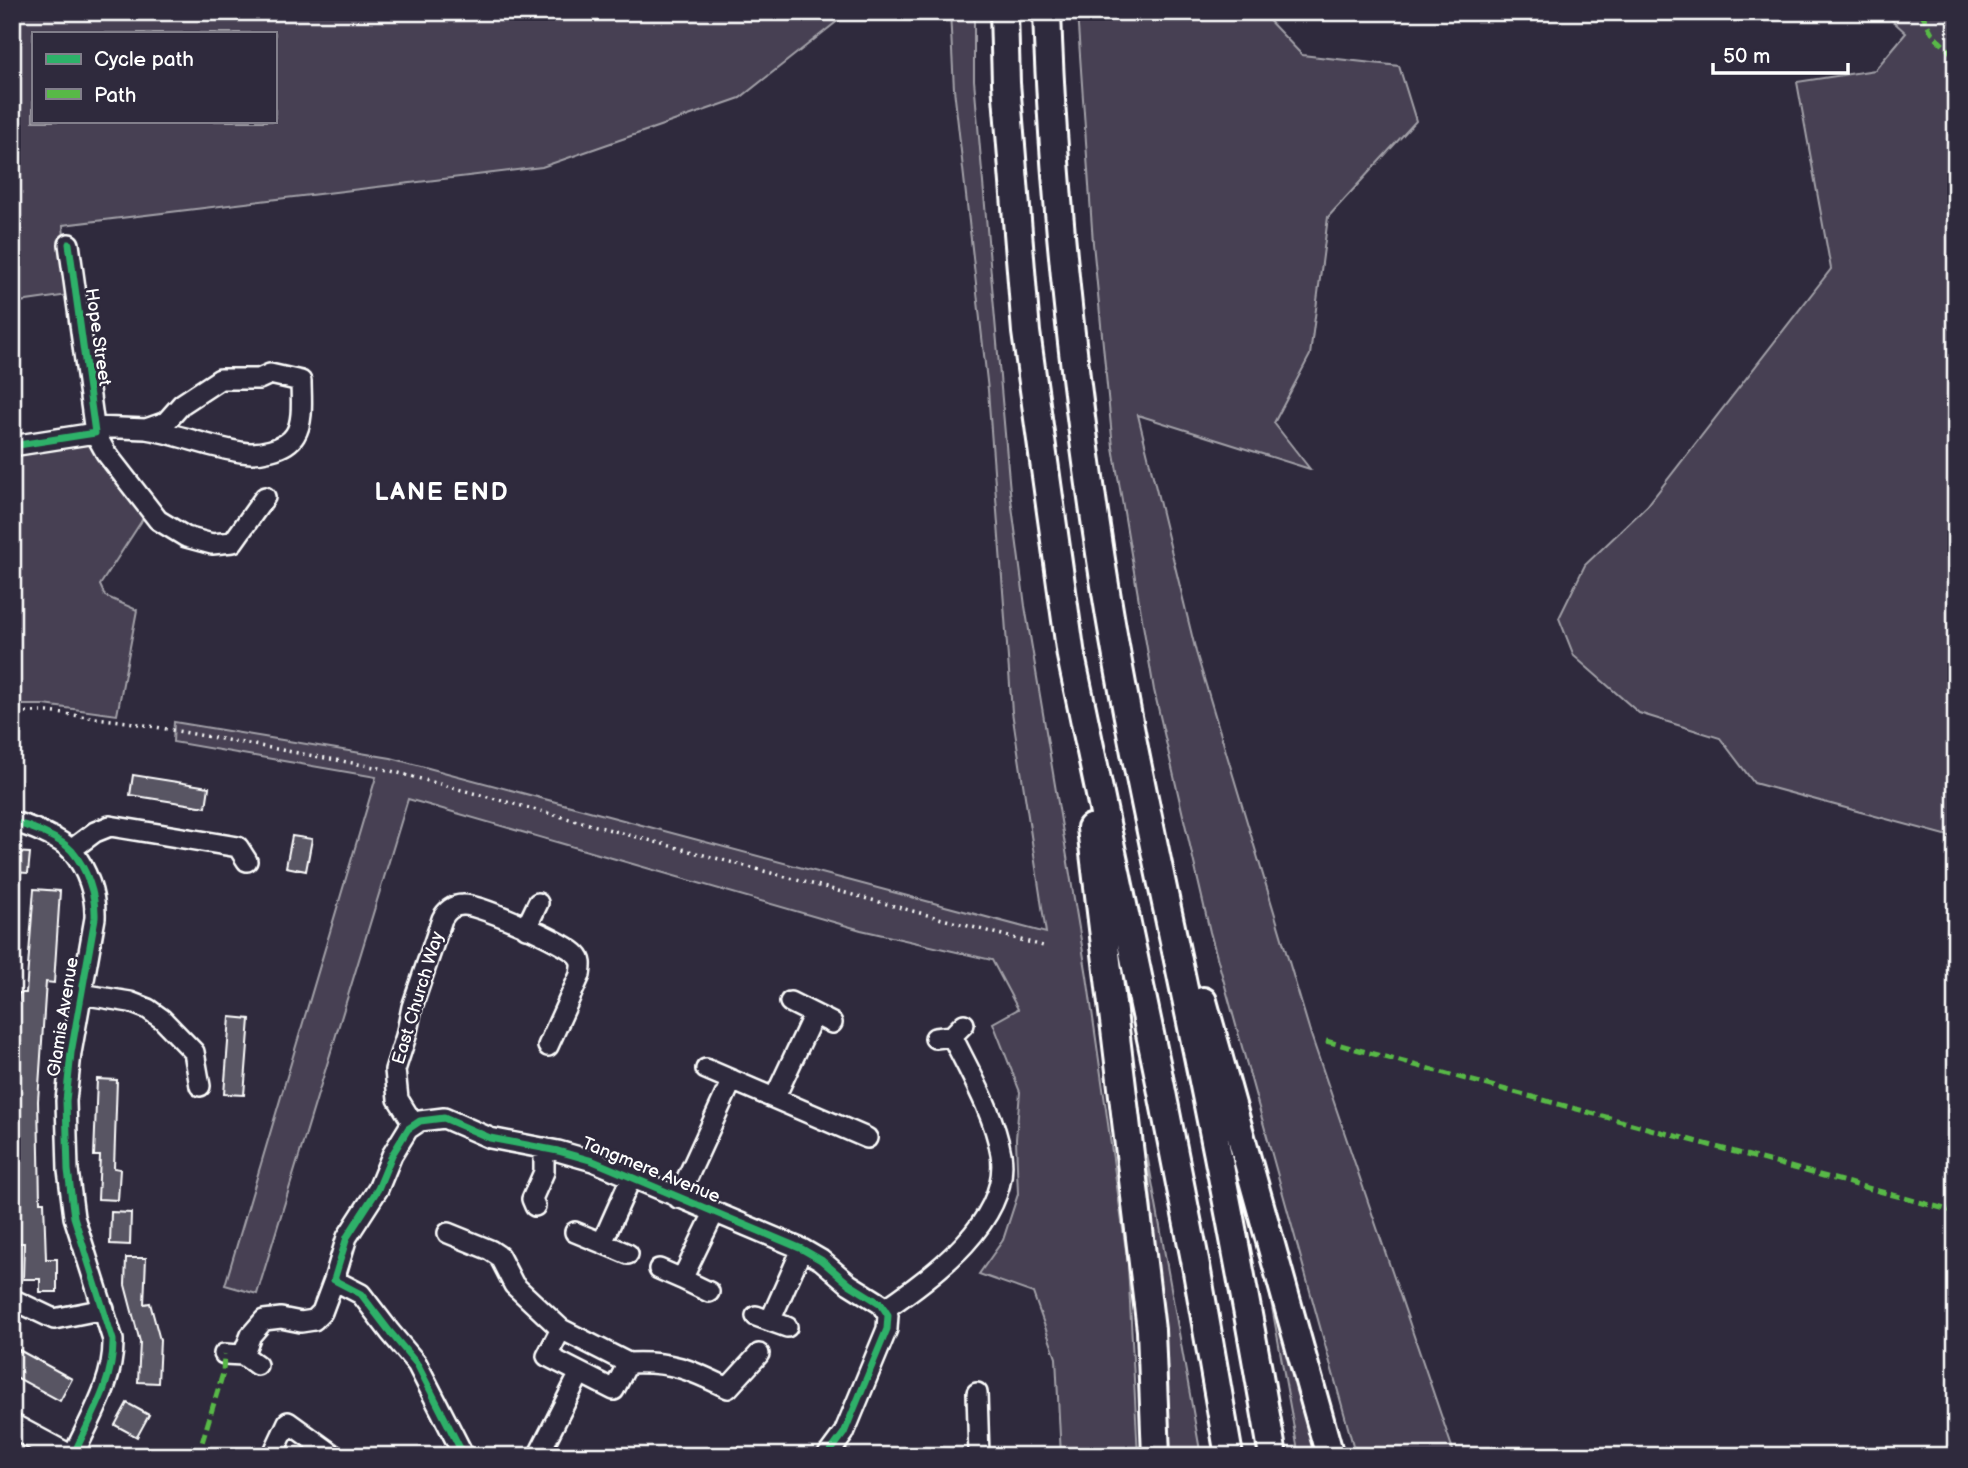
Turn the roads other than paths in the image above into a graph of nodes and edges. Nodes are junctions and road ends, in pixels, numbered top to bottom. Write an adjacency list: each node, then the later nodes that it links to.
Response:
1 (1004, 12): 8 (highway)
2 (1047, 12): 9 (highway)
3 (69, 244): 5 (street, Hope Street)
4 (146, 429): 4 (street); 5 (street)
5 (95, 430): 6 (street); 7 (street)
6 (12, 446)
7 (265, 497)
8 (1071, 656): 59 (highway); 60 (highway)
9 (1139, 770): 61 (highway); 62 (highway)
10 (12, 822): 11 (street)
11 (71, 849): 12 (street); 15 (street, Glamis Avenue)
12 (247, 861)
13 (538, 903): 14 (street)
14 (526, 928): 20 (street, East Church Way); 25 (street, East Church Way)
15 (81, 994): 23 (street); 42 (street, Glamis Avenue)
16 (790, 1002): 17 (street)
17 (814, 1014): 18 (street); 24 (street)
18 (832, 1023)
19 (950, 1033): 43 (street)
20 (548, 1046)
21 (706, 1069): 22 (street)
22 (733, 1080): 24 (street); 29 (street)
23 (200, 1086)
24 (775, 1097): 26 (street)
25 (414, 1125): 27 (street, Tangmere Avenue); 39 (street)
26 (867, 1138)
27 (544, 1148): 28 (street, Tangmere Avenue); 30 (street)
28 (631, 1178): 29 (street, Tangmere Avenue); 34 (street)
29 (678, 1198): 31 (street, Tangmere Avenue)
30 (535, 1206)
31 (714, 1213): 35 (street, Tangmere Avenue); 38 (street)
32 (575, 1232): 34 (street)
33 (448, 1233): 45 (street)
34 (602, 1243): 36 (street)
35 (802, 1249): 43 (street, Tangmere Avenue); 44 (street)
36 (628, 1254)
37 (659, 1269): 38 (street)
38 (682, 1279): 40 (street)
39 (334, 1280): 47 (street); 55 (street)
40 (709, 1292)
41 (12, 1299): 42 (street)
42 (104, 1309): 52 (street, Glamis Avenue)
43 (885, 1309): 57 (street)
44 (771, 1321)
45 (561, 1329): 48 (street); 49 (street)
46 (759, 1354): 48 (street)
47 (241, 1358)
48 (628, 1363): 49 (street)
49 (580, 1373): 56 (street)
50 (977, 1393): 58 (street)
51 (12, 1426): 52 (main road)
52 (70, 1456)
53 (272, 1456): 54 (street)
54 (335, 1456)
55 (464, 1456)
56 (538, 1456)
57 (827, 1456)
58 (979, 1456)
59 (1156, 1456)
60 (1229, 1456)
61 (1273, 1456)
62 (1330, 1456)

